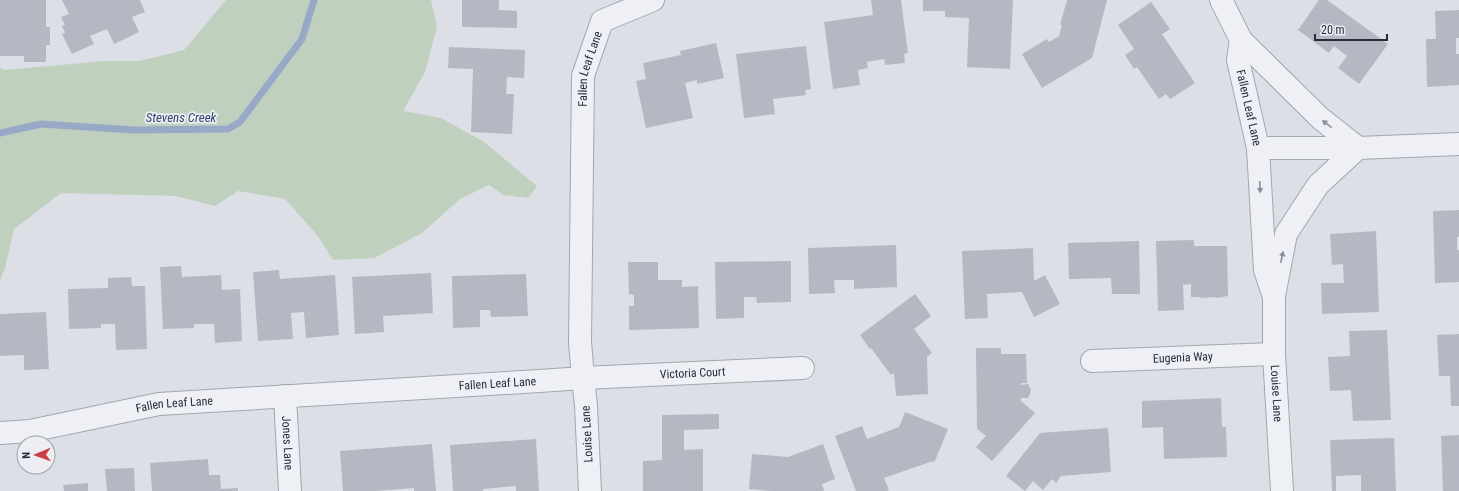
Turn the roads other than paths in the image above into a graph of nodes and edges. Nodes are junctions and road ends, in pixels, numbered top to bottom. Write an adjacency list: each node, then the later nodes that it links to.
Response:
1 (653, 0): 11 (street, Fallen Leaf Lane)
2 (1221, 0): 3 (street, Fallen Leaf Lane)
3 (1241, 40): 5 (street, Fallen Leaf Lane); 6 (street, Fallen Leaf Lane, one-way to 3)
4 (1459, 144): 6 (street, Fallen Leaf Lane)
5 (1258, 148): 6 (street, Fallen Leaf Lane); 7 (street, Louise Lane, one-way to 7)
6 (1358, 148): 7 (street, Louise Lane, one-way to 6)
7 (1274, 296): 8 (street, Louise Lane)
8 (1274, 354): 9 (street, Eugenia Way); 16 (street, Louise Lane)
9 (1092, 362)
10 (803, 368): 11 (street, Victoria Court)
11 (583, 378): 12 (street, Fallen Leaf Lane); 15 (street, Louise Lane)
12 (285, 396): 13 (street, Fallen Leaf Lane); 14 (street, Jones Lane)
13 (0, 433)
14 (290, 491)
15 (590, 491)
16 (1282, 491)

